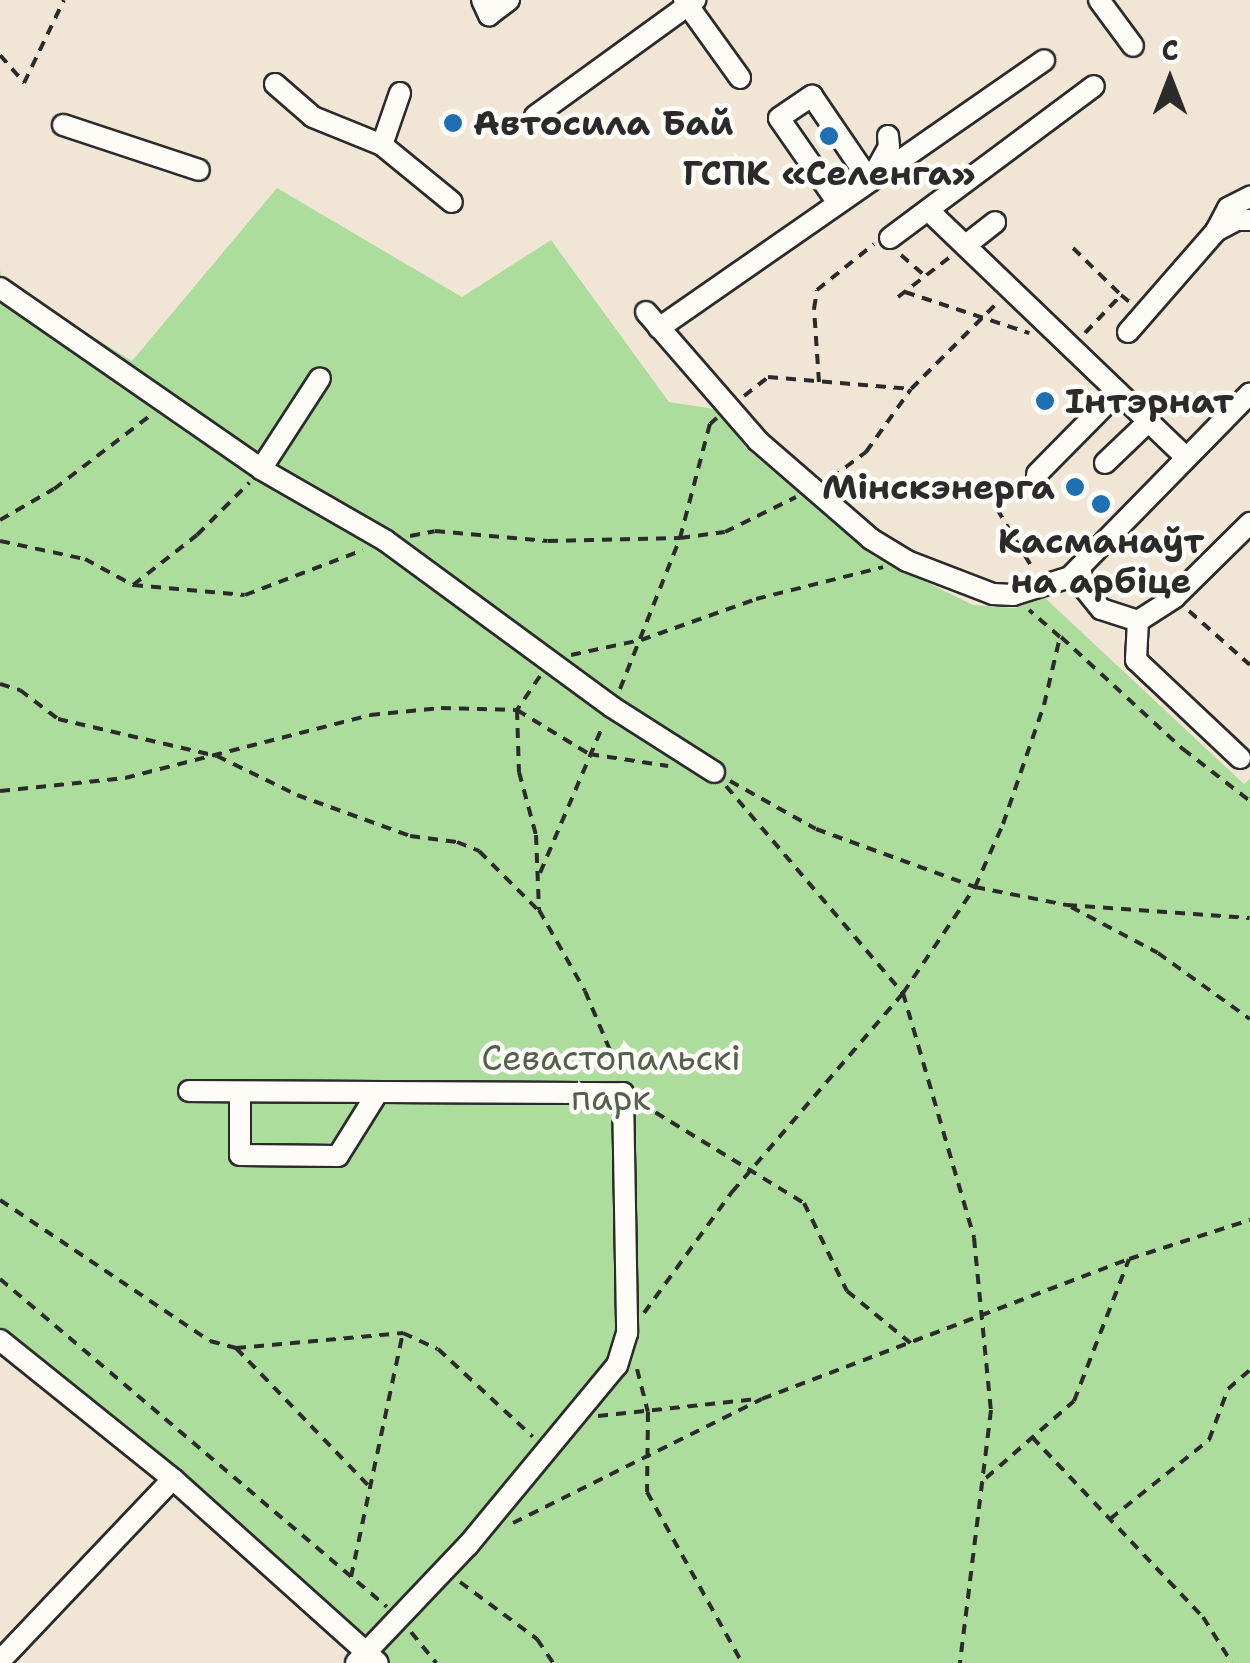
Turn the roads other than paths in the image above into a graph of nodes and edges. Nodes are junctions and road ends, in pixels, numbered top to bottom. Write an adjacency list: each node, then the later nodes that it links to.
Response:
1 (482, 0): 2 (street)
2 (509, 0)
3 (1099, 0): 5 (street)
4 (689, 2): 7 (street); 11 (street)
5 (1133, 46)
6 (1044, 60): 16 (street)
7 (740, 78)
8 (275, 84): 14 (street)
9 (1094, 86): 20 (street)
10 (400, 93): 14 (street)
11 (535, 116)
12 (62, 125): 15 (street)
13 (888, 136): 16 (street)
14 (382, 145): 18 (street)
15 (199, 170)
16 (870, 181): 19 (street); 19 (street)
17 (1250, 197): 23 (street)
18 (452, 202)
19 (838, 203): 37 (street)
20 (928, 210): 24 (street); 25 (street)
21 (1250, 220): 23 (street)
22 (995, 222): 25 (street)
23 (1216, 231): 27 (street)
24 (890, 243)
25 (966, 245): 29 (street)
26 (0, 288): 34 (street)
27 (1128, 332)
28 (320, 378): 34 (street)
29 (1118, 392): 31 (street); 35 (street)
30 (1250, 394): 32 (street)
31 (1149, 421): 32 (street); 33 (street)
32 (1186, 457): 37 (street)
33 (1106, 462)
34 (261, 469): 40 (street)
35 (1037, 474)
36 (1250, 522): 38 (street)
37 (1080, 567): 38 (street)
38 (1138, 621): 39 (street)
39 (1240, 758)
40 (714, 772)
41 (190, 1091): 42 (street)
42 (240, 1092): 43 (street); 43 (street)
43 (378, 1092): 46 (street)
44 (0, 1340): 45 (street)
45 (173, 1479): 46 (street); 47 (street)
46 (368, 1659)
47 (0, 1661)

